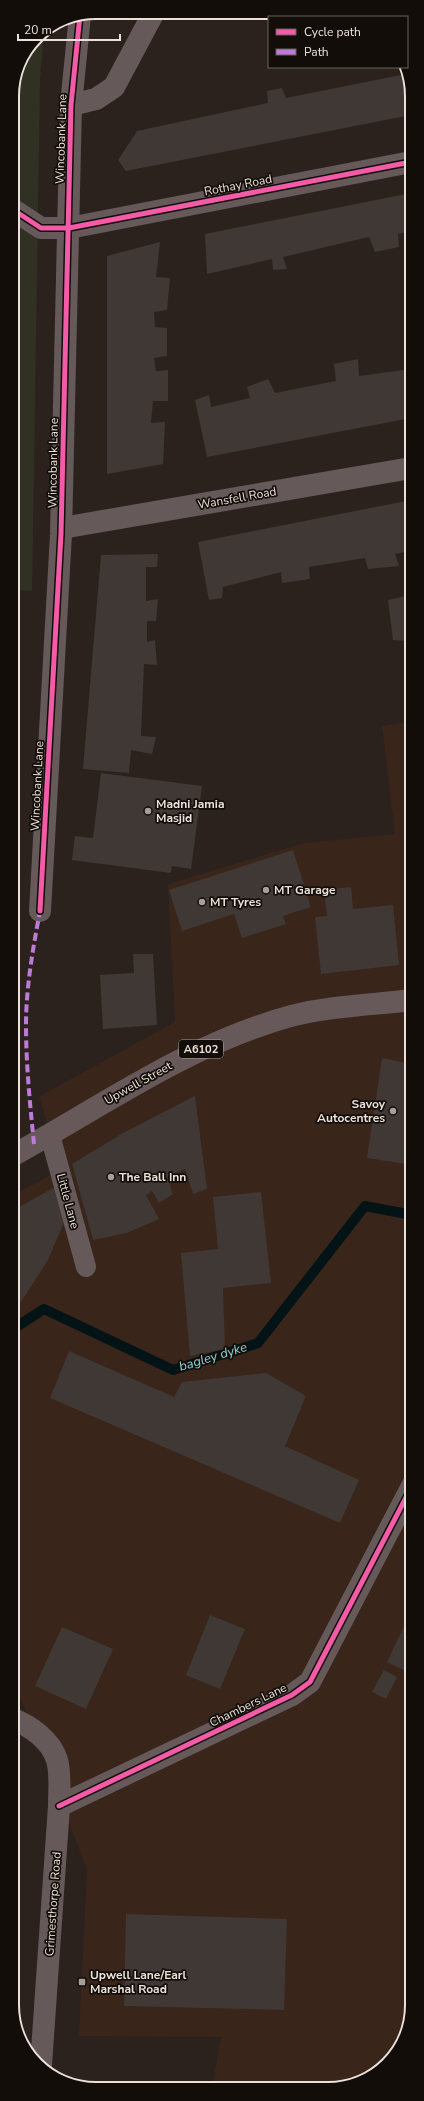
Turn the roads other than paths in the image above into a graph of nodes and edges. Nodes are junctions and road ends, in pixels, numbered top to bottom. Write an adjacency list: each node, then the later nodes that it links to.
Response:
1 (150, 19): 3 (street)
2 (79, 20): 3 (street, Wincobank Lane)
3 (71, 105): 6 (street, Wincobank Lane)
4 (405, 163): 6 (street, Rothay Road)
5 (19, 214): 6 (street, Rothay Road)
6 (69, 228): 8 (street, Wincobank Lane)
7 (405, 469): 8 (street, Wansfell Road)
8 (62, 528): 9 (street, Wincobank Lane)
9 (40, 911)
10 (405, 1001): 11 (main road, Upwell Street / A6102)
11 (50, 1135): 12 (main road, Upwell Street / A6102); 13 (lane, Little Lane)
12 (19, 1152)
13 (86, 1267)
14 (405, 1499): 16 (street, Chambers Lane)
15 (19, 1722): 16 (street, Grimesthorpe Road)
16 (59, 1806): 17 (street, Grimesthorpe Road)
17 (41, 2058)

